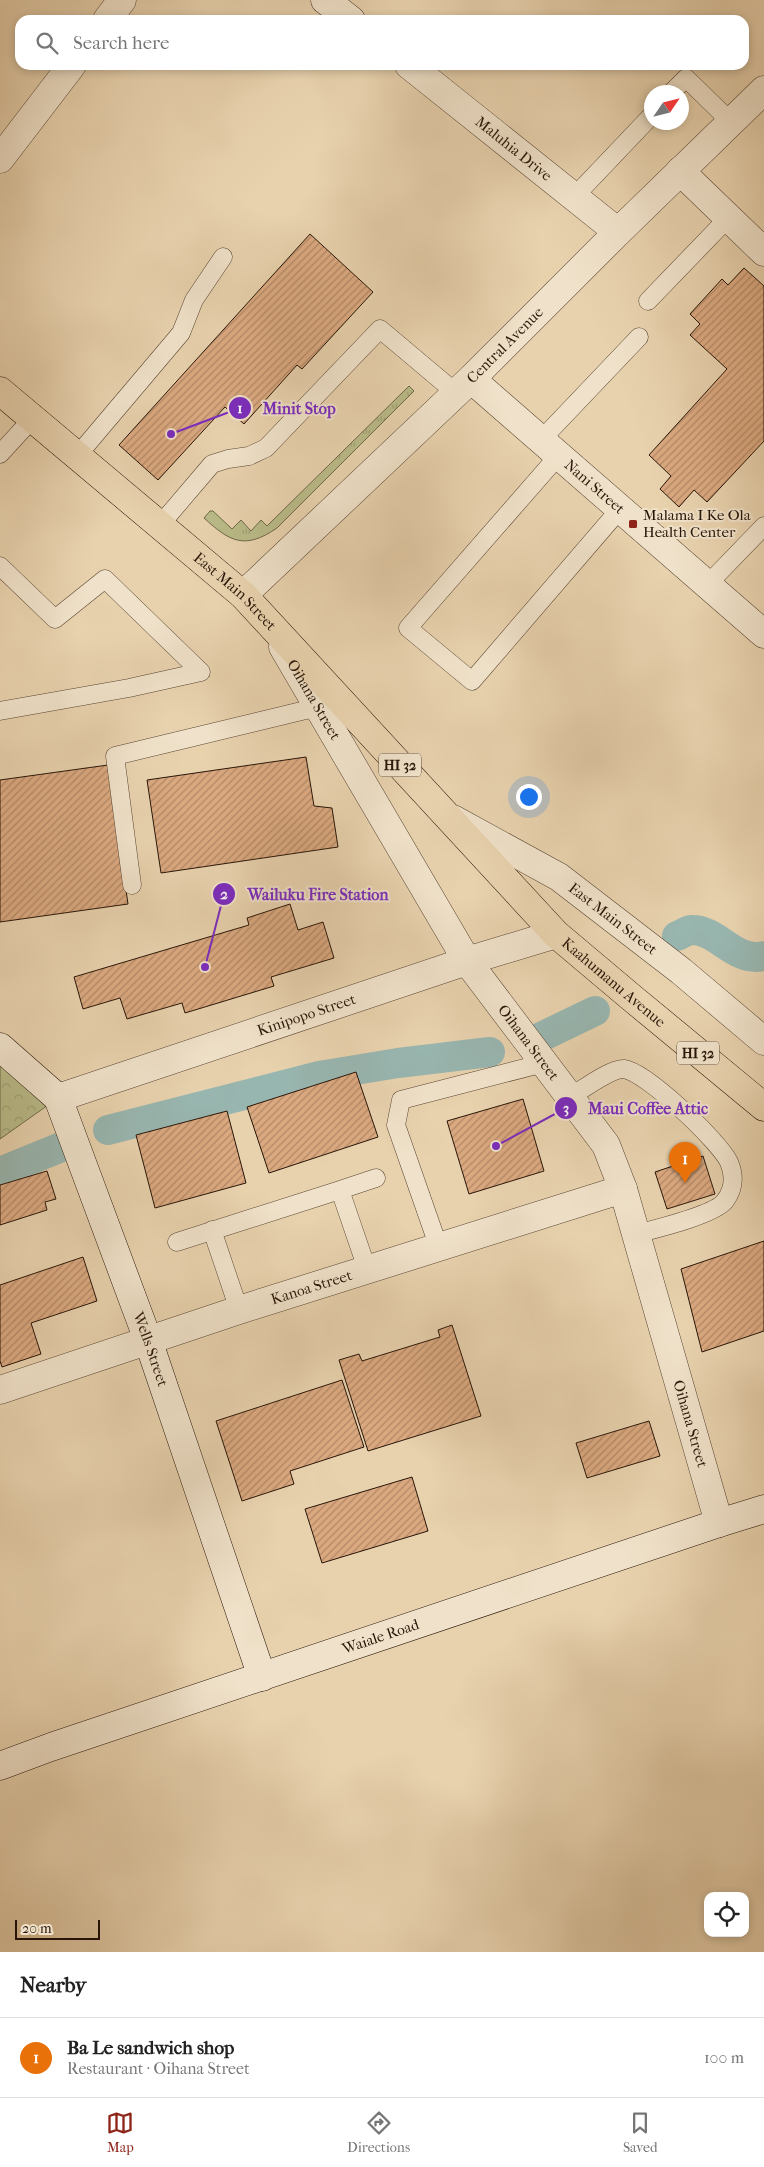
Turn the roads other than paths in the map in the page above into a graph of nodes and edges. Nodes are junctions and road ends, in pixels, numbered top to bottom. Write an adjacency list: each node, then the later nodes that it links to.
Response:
1 (122, 0): 3 (street)
2 (326, 0): 4 (street)
3 (111, 15)
4 (345, 15)
5 (68, 70): 11 (street)
6 (415, 70): 13 (street, Maluhia Drive)
7 (679, 85): 9 (lane)
8 (764, 90): 9 (street, Central Avenue)
9 (731, 122): 12 (street, Central Avenue)
10 (644, 123): 13 (lane)
11 (0, 159)
12 (680, 171): 14 (street); 15 (street, Central Avenue)
13 (574, 197): 15 (street, Maluhia Drive)
14 (728, 218): 16 (street); 18 (lane)
15 (618, 232): 20 (street, Central Avenue)
16 (764, 252)
17 (223, 257): 25 (lane)
18 (648, 300)
19 (639, 336): 23 (lane)
20 (464, 386): 23 (street, Nani Street); 27 (lane); 31 (street, Central Avenue)
21 (0, 391): 22 (main road, East Main Street / HI 32)
22 (33, 418): 24 (lane); 25 (main road, East Main Street / HI 32)
23 (550, 448): 26 (street, Nani Street); 26 (lane)
24 (0, 454)
25 (78, 456): 27 (main road, East Main Street / HI 32)
26 (620, 509): 30 (street, Nani Street)
27 (160, 525): 31 (main road, East Main Street / HI 32)
28 (764, 526): 30 (lane)
29 (0, 566): 35 (lane)
30 (707, 585): 32 (street, Nani Street)
31 (244, 595): 33 (main road, East Main Street / HI 32)
32 (759, 621)
33 (270, 624): 34 (street, Oihana Street); 36 (main road, East Main Street / HI 32)
34 (318, 707): 37 (lane); 39 (street, Oihana Street)
35 (0, 711)
36 (448, 816): 38 (main road, East Main Street / HI 32); 40 (street, East Main Street)
37 (132, 885)
38 (556, 934): 39 (street, Kinipopo Street); 45 (main road, Kaahumanu Avenue / HI 32)
39 (467, 961): 42 (street, Oihana Street); 44 (street, Kinipopo Street)
40 (764, 1041)
41 (0, 1047): 44 (street, Wells Street)
42 (544, 1062): 43 (street, Oihana Street); 52 (lane)
43 (570, 1097): 47 (street, Oihana Street); 50 (lane)
44 (58, 1098): 55 (street, Wells Street)
45 (764, 1106)
46 (376, 1178): 48 (lane)
47 (623, 1189): 50 (street, Oihana Street); 52 (street, Kanoa Street)
48 (340, 1190): 49 (lane); 53 (lane)
49 (212, 1230): 51 (lane); 54 (lane)
50 (636, 1234): 58 (street, Oihana Street)
51 (177, 1242)
52 (439, 1248): 53 (street, Kanoa Street)
53 (367, 1269): 54 (street, Kanoa Street)
54 (239, 1310): 55 (street, Kanoa Street)
55 (148, 1340): 56 (street, Kanoa Street); 59 (street, Wells Street)
56 (0, 1390)
57 (764, 1509): 58 (street, Waiale Road)
58 (719, 1523): 59 (street, Waiale Road)
59 (262, 1677): 60 (street, Waiale Road)
60 (0, 1766)

